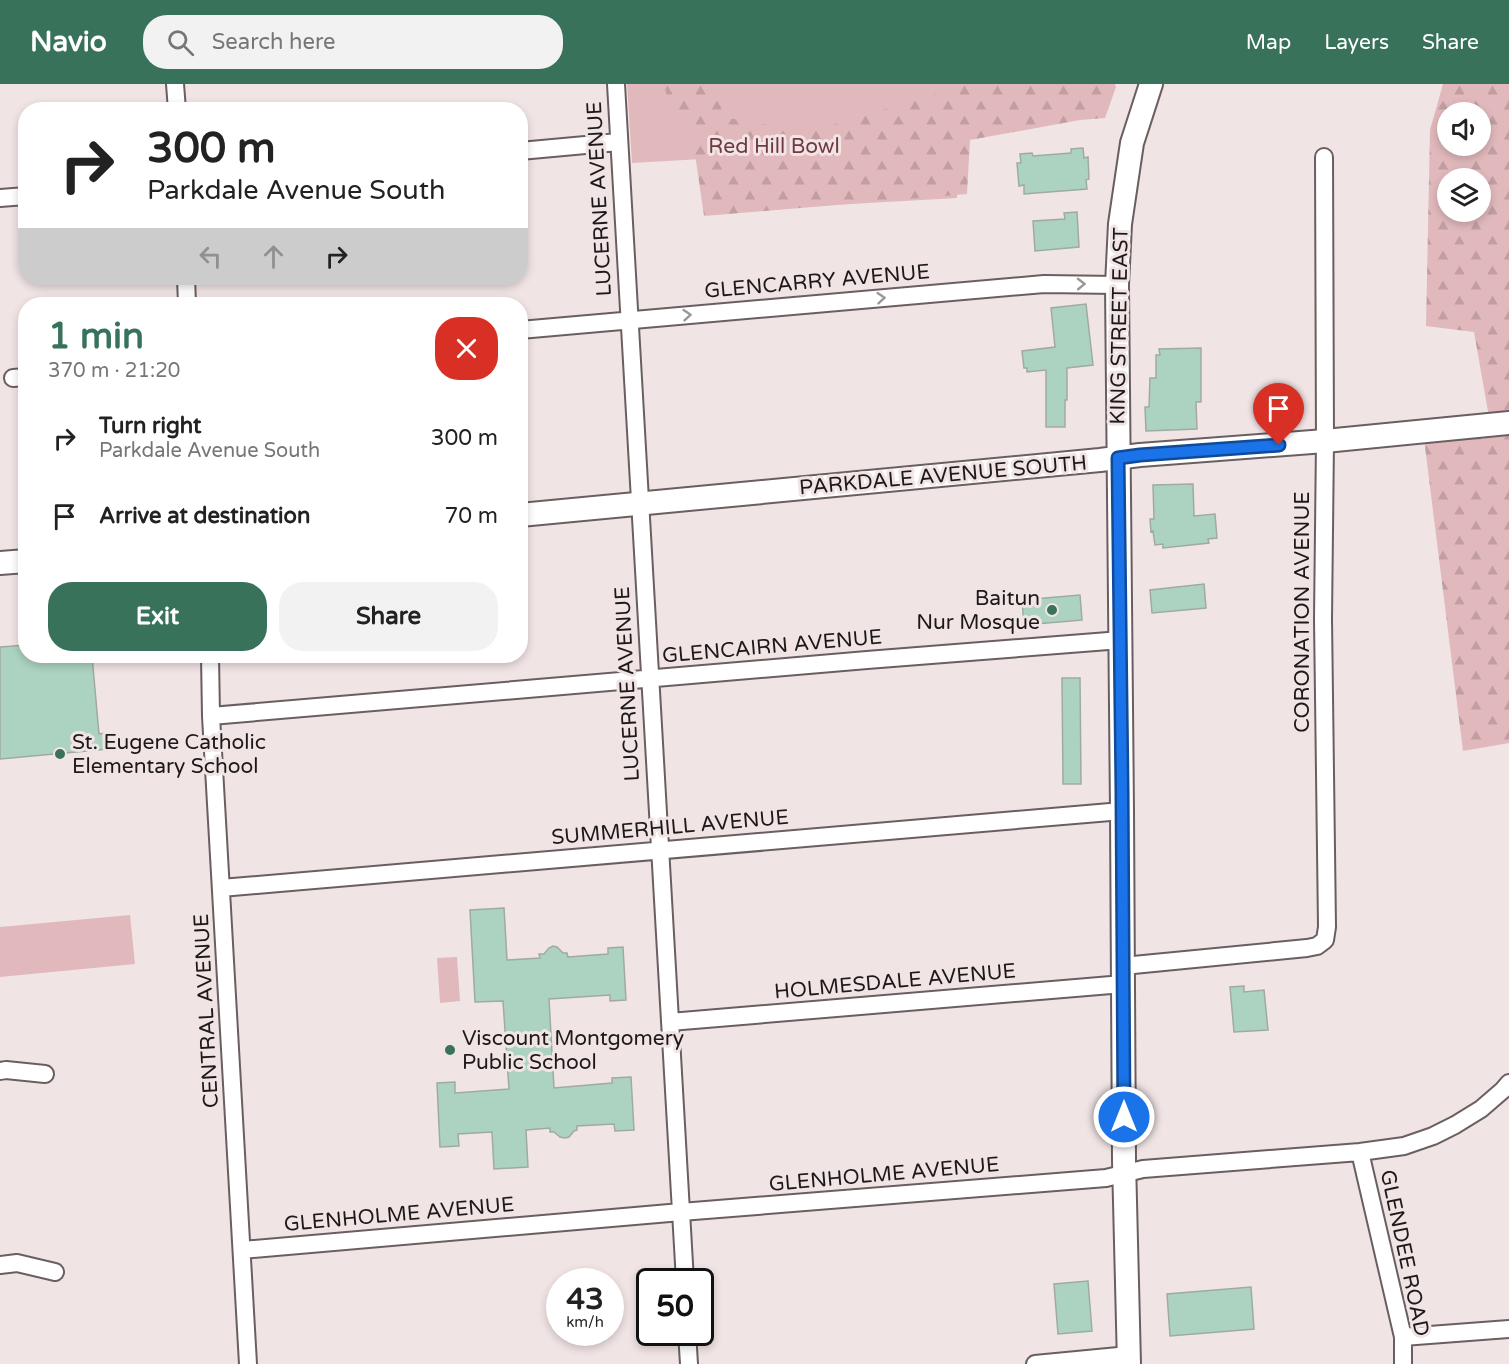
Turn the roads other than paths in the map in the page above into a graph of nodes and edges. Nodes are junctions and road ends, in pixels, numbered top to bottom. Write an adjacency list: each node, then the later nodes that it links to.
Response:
1 (175, 84): 4 (street)
2 (615, 84): 5 (street, LUCERNE AVENUE)
3 (1151, 84): 10 (main road, KING STREET EAST)
4 (176, 102)
5 (618, 142): 6 (street); 11 (street, LUCERNE AVENUE)
6 (528, 150)
7 (1324, 157): 14 (street, CORONATION AVENUE)
8 (18, 197): 9 (street)
9 (0, 198)
10 (1117, 285): 11 (street, GLENCARRY AVENUE, one-way to 10); 15 (main road, KING STREET EAST)
11 (628, 320): 12 (street, GLENCARRY AVENUE); 16 (street, LUCERNE AVENUE)
12 (528, 329)
13 (1504, 424): 14 (main road, PARKDALE AVENUE SOUTH)
14 (1325, 441): 15 (main road, PARKDALE AVENUE SOUTH); 27 (street, CORONATION AVENUE)
15 (1118, 458): 16 (main road, PARKDALE AVENUE SOUTH); 20 (main road, KING STREET EAST)
16 (640, 504): 17 (main road, PARKDALE AVENUE SOUTH); 22 (street, LUCERNE AVENUE)
17 (528, 514)
18 (18, 562): 19 (main road)
19 (0, 563)
20 (1121, 640): 22 (street, GLENCAIRN AVENUE); 24 (main road, KING STREET EAST)
21 (210, 663): 23 (street, CENTRAL AVENUE)
22 (650, 680): 23 (street, GLENCAIRN AVENUE); 25 (street, LUCERNE AVENUE)
23 (212, 716): 26 (street, CENTRAL AVENUE)
24 (1122, 811): 25 (street, SUMMERHILL AVENUE); 28 (main road, KING STREET EAST)
25 (659, 850): 26 (street, SUMMERHILL AVENUE); 29 (street, LUCERNE AVENUE)
26 (221, 888): 36 (street, CENTRAL AVENUE)
27 (1307, 948): 28 (street, HOLMESDALE AVENUE)
28 (1123, 975): 29 (street, HOLMESDALE AVENUE); 34 (main road, KING STREET EAST)
29 (670, 1022): 35 (street, LUCERNE AVENUE)
30 (0, 1071): 31 (street)
31 (45, 1074)
32 (1509, 1083): 33 (street, GLENHOLME AVENUE)
33 (1360, 1152): 34 (street, GLENHOLME AVENUE); 41 (street, GLENDEE ROAD)
34 (1124, 1174): 35 (street, GLENHOLME AVENUE); 43 (main road, KING STREET EAST)
35 (681, 1212): 36 (street, GLENHOLME AVENUE); 38 (street, LUCERNE AVENUE)
36 (242, 1250): 44 (street, CENTRAL AVENUE)
37 (0, 1265): 39 (street)
38 (684, 1268)
39 (55, 1272)
40 (1509, 1329): 41 (street)
41 (1403, 1337): 47 (street, GLENDEE ROAD)
42 (688, 1346): 45 (street)
43 (1129, 1360): 46 (street)
44 (248, 1364)
45 (689, 1364)
46 (1035, 1364)
47 (1403, 1364)

